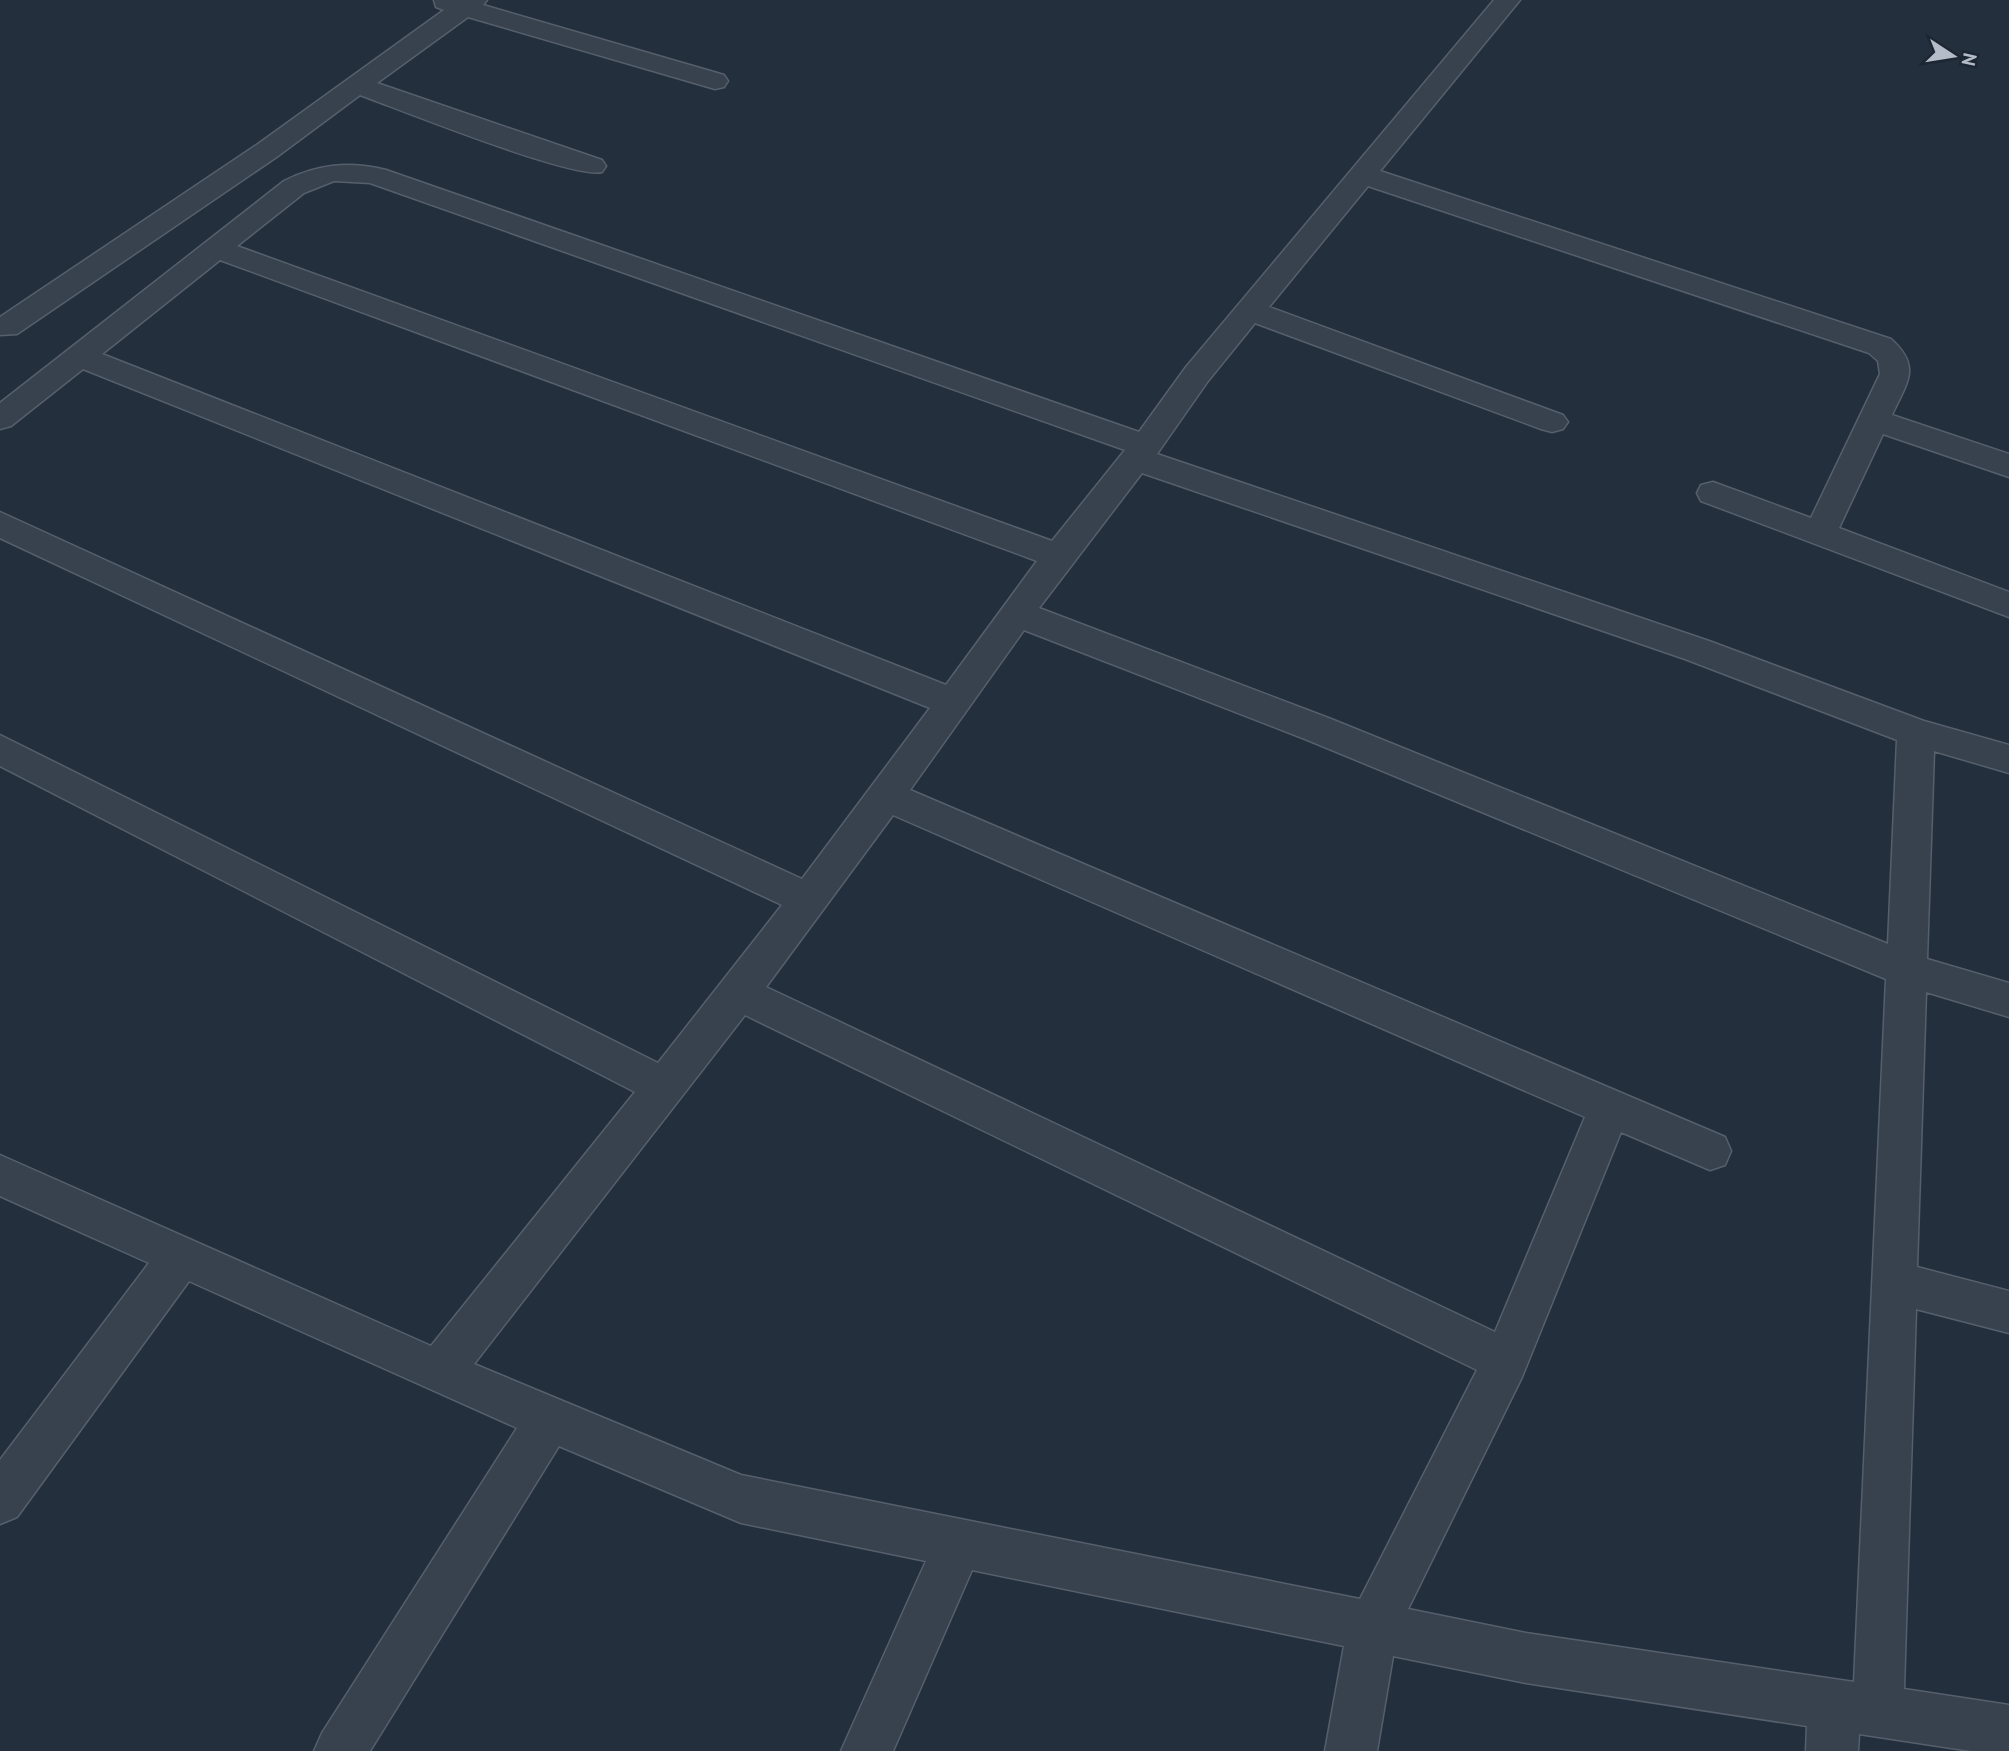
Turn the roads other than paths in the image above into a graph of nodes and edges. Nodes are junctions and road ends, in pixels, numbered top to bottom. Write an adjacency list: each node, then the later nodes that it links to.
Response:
1 (1507, 0): 6 (street)
2 (459, 2): 3 (street); 4 (street)
3 (715, 81)
4 (357, 85): 5 (street); 9 (street)
5 (592, 166)
6 (1363, 175): 8 (street); 12 (street)
7 (217, 249): 10 (street); 14 (street); 19 (street)
8 (1251, 311): 13 (street); 14 (street)
9 (6, 327)
10 (81, 357): 11 (street); 22 (street)
11 (0, 419)
12 (1874, 420): 15 (street); 18 (street)
13 (1552, 422)
14 (1141, 453): 19 (street); 23 (street)
15 (2009, 466)
16 (1713, 493): 18 (street)
17 (0, 524): 27 (street)
18 (1820, 534): 20 (street)
19 (1058, 556): 21 (street)
20 (2009, 605)
21 (1018, 614): 22 (street); 28 (street)
22 (954, 703): 26 (street)
23 (1916, 732): 25 (street); 28 (street)
24 (0, 749): 31 (street)
25 (2009, 759)
26 (886, 796): 27 (street); 32 (street)
27 (810, 900): 29 (street)
28 (1908, 970): 30 (street); 36 (street)
29 (738, 993): 31 (street); 38 (street)
30 (2009, 1000)
31 (664, 1087): 39 (street)
32 (1610, 1107): 33 (street); 38 (street)
33 (1710, 1150)
34 (0, 1175): 35 (street)
35 (181, 1256): 39 (street); 41 (street)
36 (1893, 1282): 37 (street); 44 (street)
37 (2009, 1312)
38 (1506, 1361): 43 (street)
39 (439, 1372): 40 (street)
40 (550, 1418): 42 (street); 46 (street)
41 (0, 1500)
42 (959, 1542): 43 (street); 47 (street)
43 (1373, 1627): 44 (street); 48 (street)
44 (1848, 1722): 45 (street)
45 (2009, 1731)
46 (340, 1751)
47 (867, 1751)
48 (1351, 1751)

